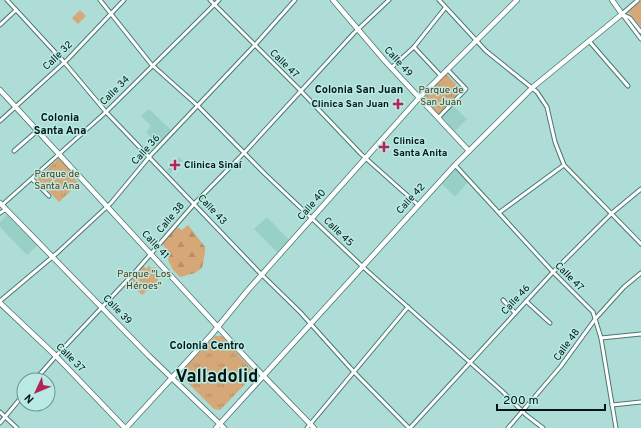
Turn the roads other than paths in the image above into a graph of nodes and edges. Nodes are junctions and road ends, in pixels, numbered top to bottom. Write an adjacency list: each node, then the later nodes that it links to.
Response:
1 (7, 0): 15 (street, Calle 43)
2 (100, 0): 16 (street, Calle 45)
3 (124, 0): 16 (street, Calle 32)
4 (210, 0): 13 (street, Calle 47)
5 (219, 0): 13 (street, Calle 34)
6 (295, 0): 24 (street, Calle 36)
7 (333, 0): 19 (main road, Calle 49)
8 (389, 0): 19 (street, Calle 38)
9 (439, 0): 14 (street)
10 (517, 0): 22 (main road, Calle 40)
11 (612, 0): 17 (main road)
12 (638, 0): 17 (street, Calle 42)
13 (214, 4): 24 (street, Calle 47); 27 (street, Calle 34)
14 (445, 8): 22 (street); 25 (street)
15 (16, 10): 18 (street); 26 (street, Calle 43)
16 (112, 13): 26 (street, Calle 32); 27 (street, Calle 45)
17 (622, 14): 20 (street); 21 (street); 23 (main road, Calle 42)
18 (0, 25)
19 (358, 29): 28 (main road, Calle 49); 34 (street, Calle 38)
20 (641, 32)
21 (641, 39)
22 (476, 41): 29 (main road, Calle 40); 32 (street)
23 (589, 41): 31 (street); 32 (main road, Calle 42)
24 (254, 46): 34 (street, Calle 47); 36 (street, Calle 36)
25 (414, 47): 28 (street); 30 (street)
26 (64, 62): 37 (street, Calle 32); 38 (street, Calle 43)
27 (152, 65): 36 (street, Calle 45); 38 (street, Calle 34)
28 (391, 68): 35 (main road, Calle 49)
29 (447, 69): 30 (main road, Calle 40); 39 (street)
30 (441, 76): 35 (main road, Calle 40)
31 (628, 86)
32 (533, 88): 43 (main road, Calle 42); 49 (street)
33 (0, 90): 37 (main road, Calle 41)
34 (300, 90): 44 (street, Calle 38); 47 (street, Calle 47)
35 (419, 98): 39 (main road, Calle 49); 47 (main road, Calle 40)
36 (198, 106): 44 (street, Calle 45); 46 (street, Calle 36)
37 (16, 107): 40 (street, Calle 32); 41 (main road, Calle 41)
38 (106, 112): 45 (street, Calle 34); 46 (street, Calle 43)
39 (438, 118): 43 (main road, Calle 49)
40 (0, 121)
41 (37, 131): 42 (street); 45 (main road, Calle 41)
42 (14, 151)
43 (469, 151): 48 (main road, Calle 42)
44 (244, 153): 53 (street, Calle 38); 61 (street, Calle 45)
45 (58, 154): 50 (street, Calle 34); 56 (main road, Calle 41)
46 (150, 156): 53 (street, Calle 43); 56 (street, Calle 36)
47 (365, 158): 55 (street, Calle 47); 61 (main road, Calle 40)
48 (455, 165): 55 (main road, Calle 42); 58 (street, Calle 47)
49 (564, 165): 58 (street); 60 (street)
50 (32, 179): 52 (street); 54 (street, Calle 34)
51 (641, 189): 60 (street, Calle 46)
52 (48, 196)
53 (195, 203): 63 (street, Calle 38); 68 (street, Calle 43)
54 (1, 204): 57 (main road, Calle 39)
55 (418, 204): 65 (main road, Calle 42)
56 (107, 206): 63 (main road, Calle 41); 64 (street, Calle 36)
57 (6, 209): 59 (street); 64 (main road, Calle 39)
58 (500, 212): 66 (street, Calle 47)
59 (0, 213)
60 (612, 213): 62 (street); 66 (street, Calle 46)
61 (312, 218): 65 (street, Calle 45); 68 (main road, Calle 40)
62 (641, 244)
63 (152, 254): 72 (street, Calle 38); 78 (main road, Calle 41)
64 (52, 257): 71 (street, Calle 36); 72 (main road, Calle 39)
65 (363, 267): 73 (street, Calle 45); 77 (main road, Calle 42)
66 (553, 272): 70 (street, Calle 46); 75 (street, Calle 47)
67 (641, 273): 75 (street, Calle 48)
68 (262, 275): 77 (street, Calle 43); 78 (main road, Calle 40)
69 (503, 300): 74 (street)
70 (526, 301): 74 (street, Calle 46); 76 (street)
71 (0, 302): 81 (main road, Calle 37)
72 (102, 307): 81 (street, Calle 38); 85 (main road, Calle 39)
73 (408, 307): 82 (street, Calle 45); 84 (street)
74 (515, 313): 82 (street, Calle 46)
75 (596, 318): 80 (street, Calle 47); 91 (street, Calle 48)
76 (550, 323)
77 (312, 324): 84 (street, Calle 43); 86 (main road, Calle 42)
78 (217, 326): 85 (main road, Calle 40); 86 (main road, Calle 41)
79 (641, 334): 80 (street)
80 (601, 338): 89 (street, Calle 47)
81 (56, 356): 83 (street, Calle 38); 97 (main road, Calle 37)
82 (470, 362): 91 (street, Calle 45); 100 (street, Calle 46)
83 (42, 372)
84 (354, 372): 95 (street); 100 (street, Calle 43)
85 (171, 376): 94 (main road, Calle 39); 97 (main road, Calle 40)
86 (263, 376): 94 (main road, Calle 42); 95 (main road, Calle 41)
87 (641, 402): 89 (street)
88 (16, 404): 92 (street)
89 (612, 405): 103 (street, Calle 47)
90 (0, 412): 92 (street)
91 (523, 412): 101 (street, Calle 48); 102 (street, Calle 45)
92 (5, 417): 93 (street); 96 (street)
93 (0, 423)
94 (219, 424): 98 (main road, Calle 42); 99 (main road, Calle 39)
95 (310, 427)
96 (17, 428)
97 (125, 428)
98 (216, 428)
99 (224, 428)
100 (409, 428)
101 (508, 428)
102 (543, 428)
103 (616, 428)

